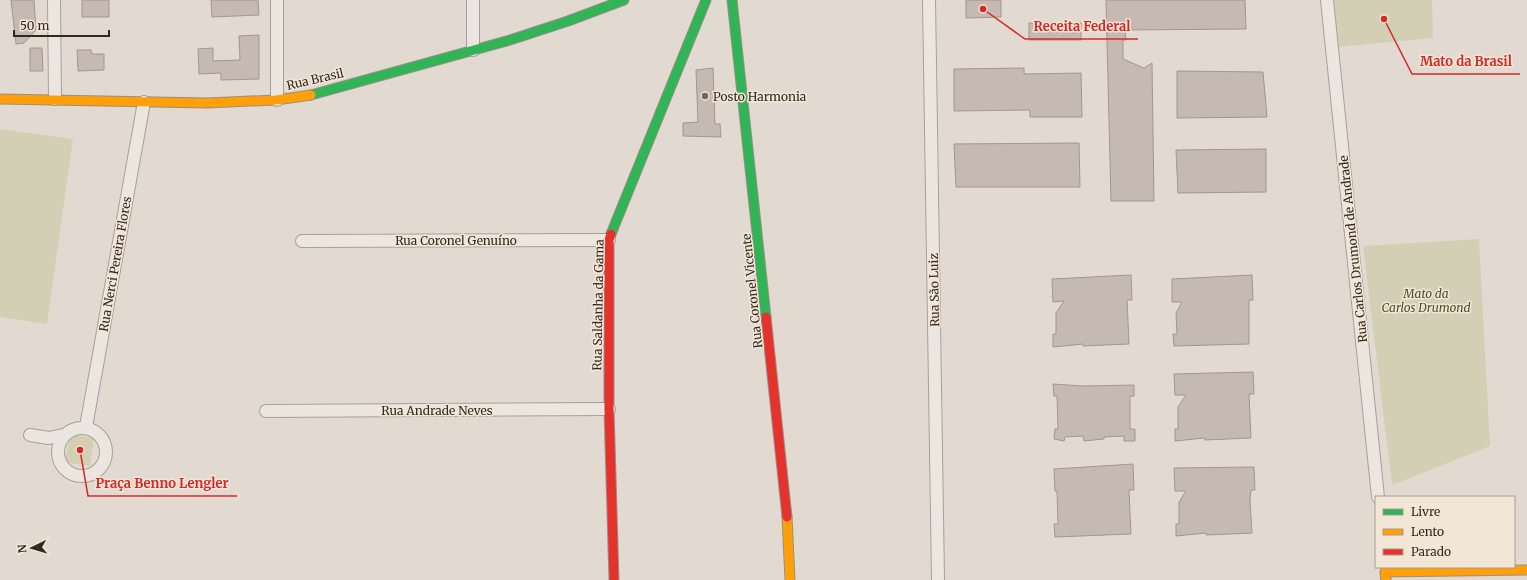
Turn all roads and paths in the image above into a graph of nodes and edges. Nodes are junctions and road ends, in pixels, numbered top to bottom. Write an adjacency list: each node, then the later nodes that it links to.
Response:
1 (54, 0): 12 (street)
2 (277, 0): 13 (street)
3 (473, 0): 10 (street)
4 (624, 0): 9 (street, Rua Brasil)
5 (706, 0): 15 (street, Rua Saldanha da Gama)
6 (732, 0): 26 (street, Rua Coronel Vicente)
7 (929, 0): 27 (street, Rua São Luiz)
8 (1327, 0): 22 (street, Rua Carlos Drumond de Andrade)
9 (596, 6): 10 (street, Rua Brasil)
10 (473, 50): 13 (street, Rua Brasil)
11 (0, 99): 12 (street, Rua Brasil)
12 (55, 99): 14 (street, Rua Brasil)
13 (277, 100): 14 (street, Rua Brasil)
14 (144, 102): 19 (street, Rua Nerci Pereira Flores)
15 (609, 240): 16 (street, Rua Coronel Genuíno); 17 (street, Rua Saldanha da Gama)
16 (302, 241)
17 (609, 409): 18 (street, Rua Andrade Neves); 25 (street, Rua Saldanha da Gama)
18 (266, 411)
19 (86, 427): 21 (street); 21 (street)
20 (30, 434): 21 (street)
21 (63, 435)
22 (1378, 496)
23 (1527, 570): 24 (street)
24 (1386, 573)
25 (614, 580)
26 (790, 580)
27 (938, 580)

